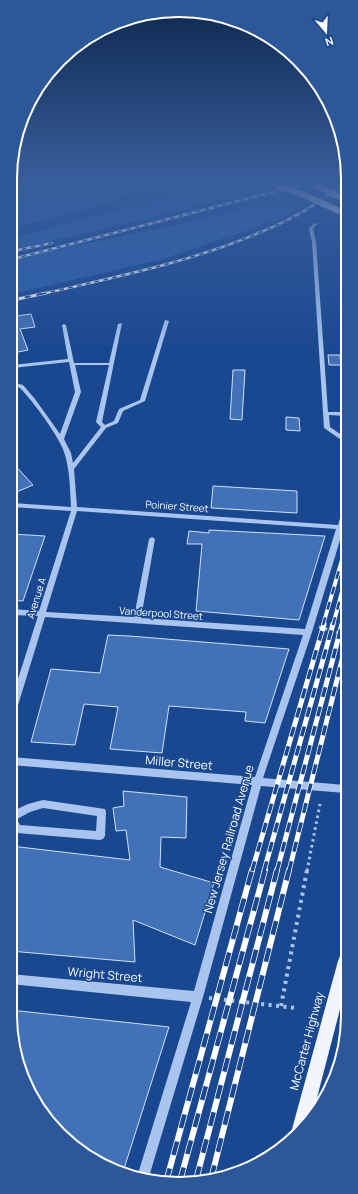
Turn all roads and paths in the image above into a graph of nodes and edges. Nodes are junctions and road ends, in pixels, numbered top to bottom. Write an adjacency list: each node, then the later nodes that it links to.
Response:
1 (313, 240): 9 (street)
2 (166, 321): 11 (street)
3 (120, 324): 6 (street)
4 (64, 325): 5 (street)
5 (71, 362): 6 (street); 7 (street); 13 (street)
6 (112, 364): 11 (street)
7 (17, 367)
8 (17, 385): 13 (street)
9 (326, 413): 10 (street); 12 (street)
10 (341, 414)
11 (104, 427): 14 (street)
12 (341, 437)
13 (61, 439): 14 (street)
14 (71, 468): 16 (street)
15 (17, 505): 16 (street, Poinier Street)
16 (74, 510): 17 (street, Poinier Street); 20 (street, Avenue A)
17 (341, 527): 22 (street, New Jersey Railroad Avenue)
18 (152, 539): 21 (street)
19 (17, 612): 20 (street, Vanderpool Street)
20 (42, 615): 21 (street, Vanderpool Street); 24 (street, Avenue A)
21 (137, 621): 22 (street, Vanderpool Street)
22 (310, 629): 23 (path); 26 (street, New Jersey Railroad Avenue)
23 (341, 634)
24 (17, 696)
25 (17, 761): 26 (street, Miller Street)
26 (258, 781): 27 (street, Miller Street); 33 (street, New Jersey Railroad Avenue)
27 (341, 789)
28 (320, 804): 34 (path)
29 (17, 814): 30 (street)
30 (17, 829)
31 (341, 976): 36 (main road, McCarter Highway)
32 (17, 980): 33 (street, Wright Street)
33 (198, 997): 34 (path); 37 (street, New Jersey Railroad Avenue)
34 (281, 1006): 35 (path)
35 (296, 1008)
36 (302, 1121)
37 (144, 1173)

